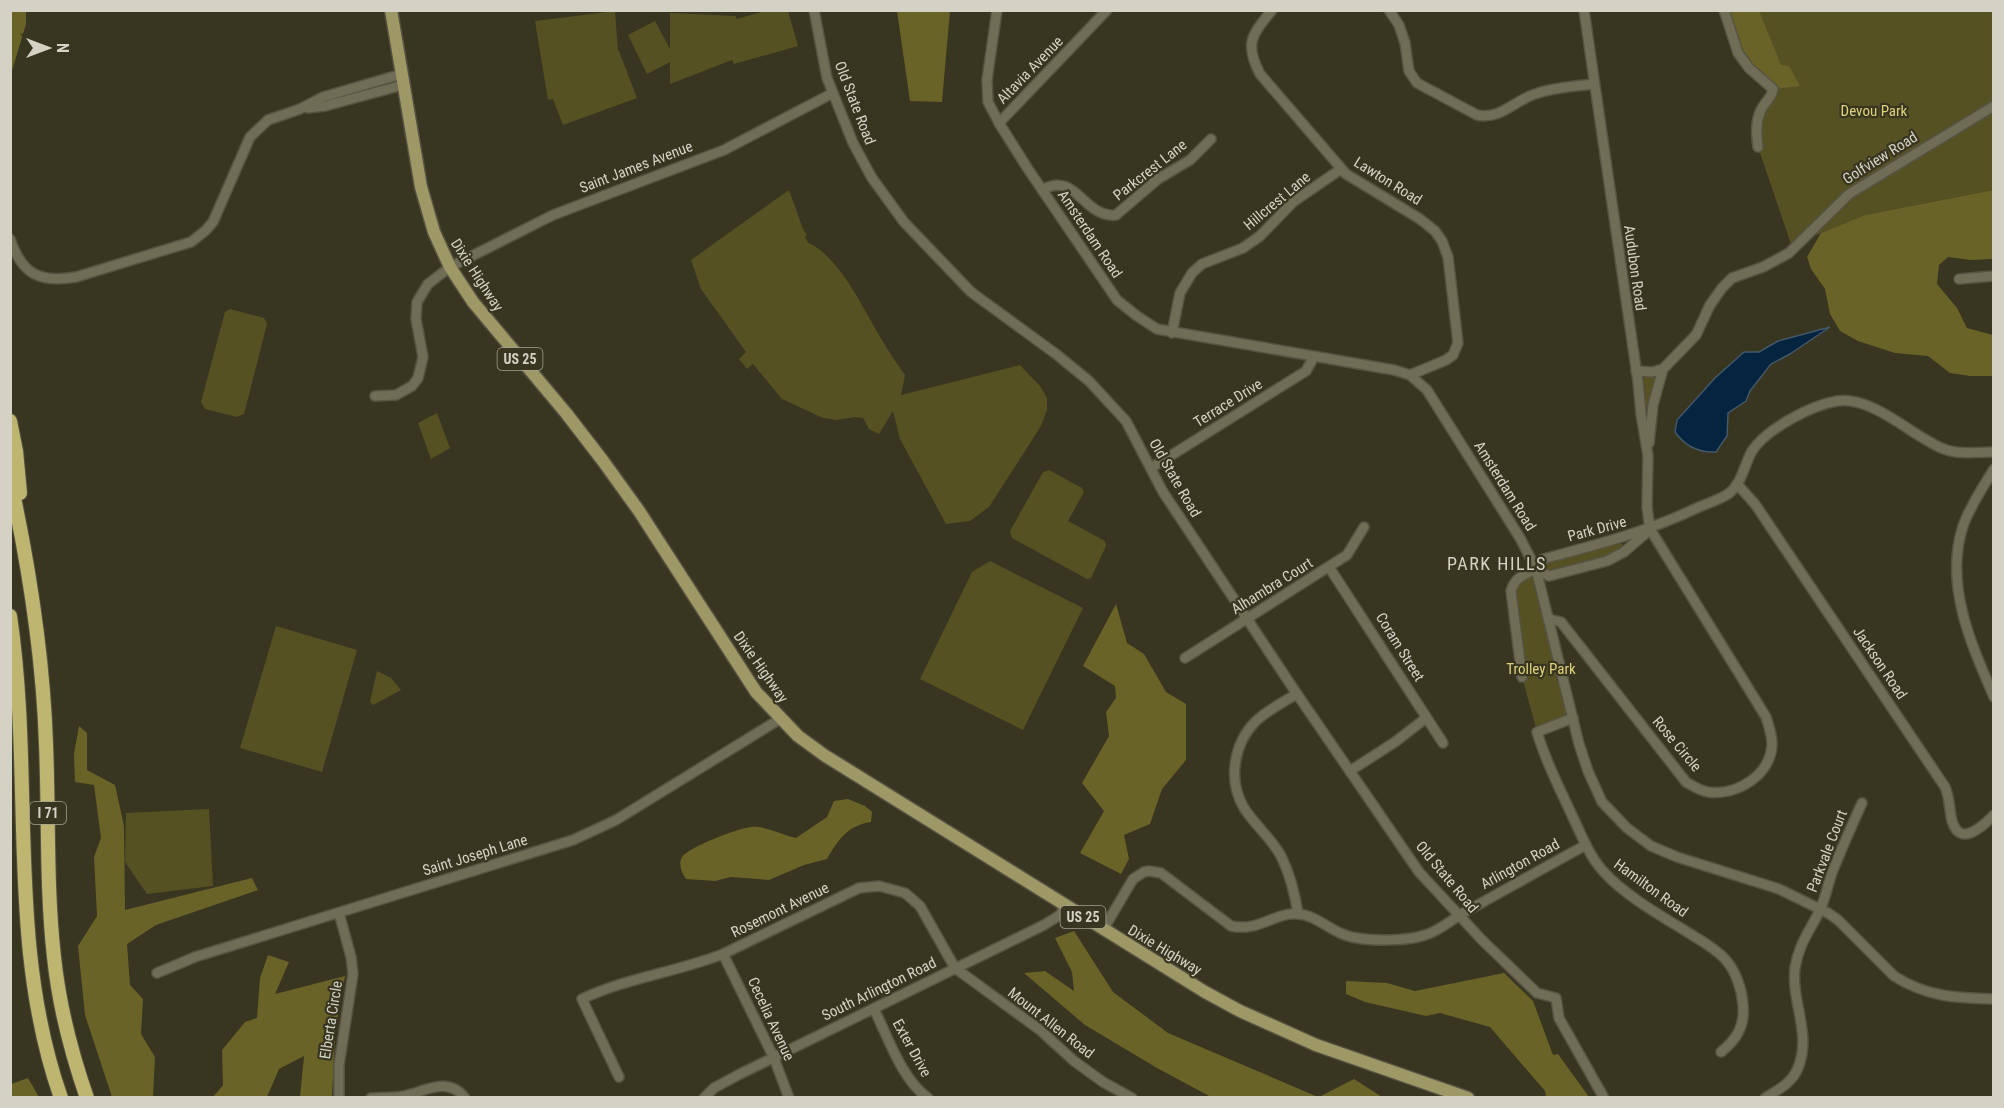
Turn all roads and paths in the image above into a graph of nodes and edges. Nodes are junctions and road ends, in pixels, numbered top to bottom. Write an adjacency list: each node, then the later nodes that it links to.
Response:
1 (391, 10): 9 (main road, Dixie Highway / US 25)
2 (814, 10): 11 (street, Old State Road)
3 (997, 10): 13 (street, Amsterdam Road)
4 (1107, 10): 13 (street, Altavia Avenue)
5 (1272, 10): 16 (street, Lawton Road)
6 (1389, 10): 10 (street)
7 (1584, 10): 10 (street, Audubon Road)
8 (1724, 10): 15 (street)
9 (403, 80): 18 (street); 19 (main road, Dixie Highway / US 25)
10 (1594, 84): 25 (street, Audubon Road)
11 (833, 93): 19 (street, Saint James Avenue); 31 (street, Old State Road)
12 (1994, 106): 24 (street, Golfview Road)
13 (999, 123): 17 (street, Amsterdam Road)
14 (1211, 139): 17 (street, Parkcrest Lane)
15 (1758, 147)
16 (1341, 169): 22 (street, Hillcrest Lane); 26 (street, Lawton Road)
17 (1042, 190): 22 (street, Amsterdam Road)
18 (10, 239)
19 (450, 267): 27 (street, Saint James Avenue); 49 (main road, Dixie Highway / US 25)
20 (1994, 276): 21 (street)
21 (1959, 279)
22 (1172, 333): 23 (street, Amsterdam Road)
23 (1314, 357): 26 (street, Amsterdam Road); 31 (street, Terrace Drive)
24 (1664, 369): 25 (street); 30 (street)
25 (1636, 371): 30 (street, Audubon Road)
26 (1410, 375): 39 (street, Amsterdam Road)
27 (375, 396)
28 (10, 422): 35 (highway)
29 (1994, 452): 34 (street)
30 (1648, 456): 37 (street, Audubon Road)
31 (1151, 468): 41 (street, Old State Road)
32 (1994, 468): 46 (street)
33 (10, 479): 35 (highway, I 71)
34 (1737, 484): 37 (street); 53 (street, Jackson Road)
35 (21, 525): 71 (highway, I 71)
36 (1364, 527): 38 (street, Alhambra Court)
37 (1650, 529): 39 (street, Park Drive); 39 (street, Park Drive); 42 (street, Rose Circle)
38 (1329, 567): 41 (street, Alhambra Court); 47 (street, Coram Street)
39 (1536, 569): 42 (street, Amsterdam Road); 44 (street)
40 (10, 616): 70 (highway, I 71)
41 (1247, 619): 43 (street, Alhambra Court); 45 (street, Old State Road)
42 (1549, 619): 48 (street, Amsterdam Road)
43 (1185, 658)
44 (1522, 676)
45 (1297, 694): 51 (street, Old State Road); 58 (street)
46 (1994, 697)
47 (1426, 718): 50 (street, Coram Street); 51 (street)
48 (1573, 718): 54 (street, Hamilton Road); 56 (street, Amsterdam Road)
49 (780, 719): 55 (main road, Dixie Highway / US 25); 57 (street, Saint Joseph Lane)
50 (1443, 743)
51 (1350, 771): 59 (street, Old State Road)
52 (1862, 803): 56 (street, Parkvale Court)
53 (1994, 815)
54 (1586, 845): 59 (street, Arlington Road); 66 (street, Hamilton Road)
55 (1065, 906): 60 (main road, Dixie Highway / US 25); 62 (street, South Arlington Road)
56 (1820, 909): 64 (street, Amsterdam Road); 81 (street, Parkvale Court)
57 (339, 913): 63 (street, Saint Joseph Lane); 72 (street, Elberta Circle)
58 (1298, 914): 59 (street, Arlington Road); 60 (street)
59 (1458, 916): 80 (street, Old State Road)
60 (1103, 930): 79 (main road, Dixie Highway / US 25)
61 (723, 954): 62 (street, Rosemont Avenue); 67 (street, Cecelia Avenue); 68 (street, Rosemont Avenue)
62 (954, 969): 65 (street, South Arlington Road); 78 (street, Mount Allen Road)
63 (157, 973)
64 (1994, 999)
65 (874, 1009): 67 (street, South Arlington Road); 77 (street, Exter Drive)
66 (1721, 1052)
67 (774, 1058): 75 (street, South Arlington Road); 76 (street, Cecelia Avenue)
68 (619, 1077)
69 (403, 1097): 73 (street); 74 (street)
70 (61, 1098)
71 (87, 1098)
72 (339, 1098)
73 (371, 1098)
74 (465, 1098)
75 (704, 1098)
76 (789, 1098)
77 (928, 1098)
78 (1132, 1098)
79 (1468, 1098)
80 (1604, 1098)
81 (1765, 1098)

